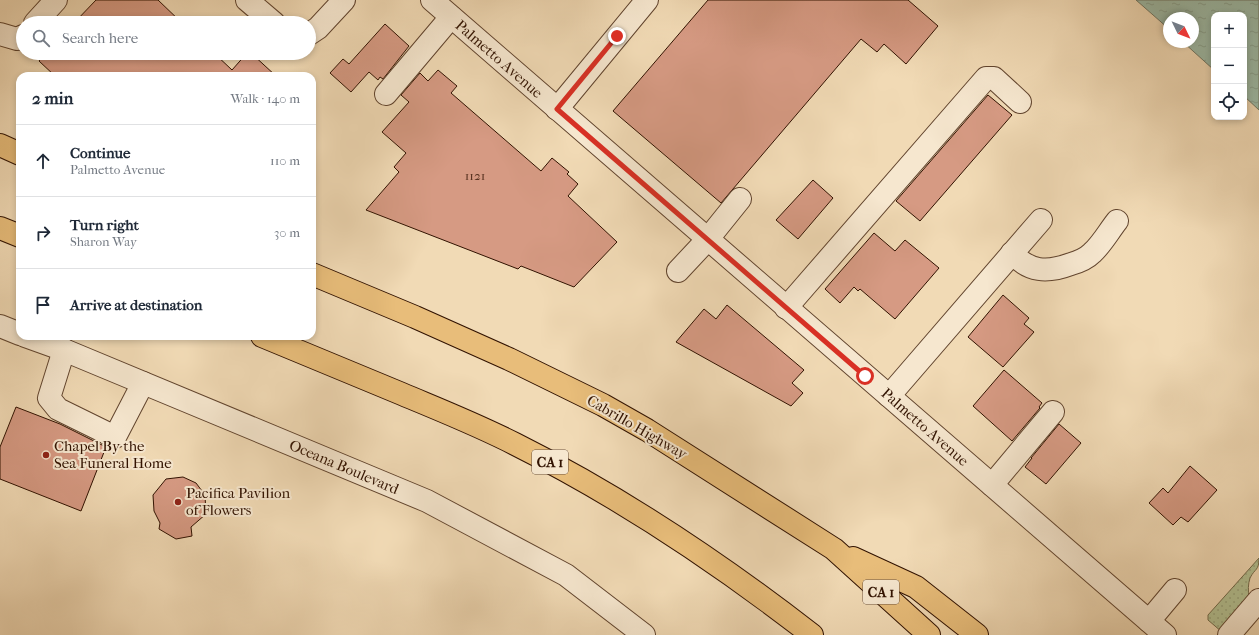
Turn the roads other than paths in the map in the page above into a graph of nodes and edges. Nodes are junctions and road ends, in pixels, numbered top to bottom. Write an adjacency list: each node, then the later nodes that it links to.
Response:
1 (56, 0): 6 (street)
2 (247, 0): 7 (street)
3 (344, 0): 9 (street)
4 (432, 0): 8 (street, Palmetto Avenue)
5 (647, 0): 14 (street)
6 (41, 16)
7 (266, 16)
8 (451, 17): 12 (street); 14 (street, Palmetto Avenue)
9 (316, 28)
10 (0, 34): 11 (street)
11 (16, 39)
12 (386, 94)
13 (1020, 102): 26 (street)
14 (557, 109): 22 (street, Palmetto Avenue)
15 (0, 145): 16 (highway)
16 (16, 152)
17 (740, 200): 22 (street)
18 (1041, 220): 23 (street)
19 (1117, 221): 23 (street)
20 (0, 228): 21 (highway)
21 (16, 234)
22 (707, 240): 24 (street); 26 (street, Palmetto Avenue)
23 (1012, 253): 31 (street)
24 (678, 271)
25 (316, 276): 34 (highway, Cabrillo Highway / CA 1)
26 (786, 308): 31 (street, Palmetto Avenue)
27 (36, 340): 29 (street, Oceana Boulevard)
28 (272, 340): 39 (highway, CA 1)
29 (64, 350): 30 (street, Oceana Boulevard); 30 (street)
30 (144, 383): 38 (street, Oceana Boulevard)
31 (889, 396): 33 (street, Palmetto Avenue)
32 (1053, 412): 33 (street)
33 (992, 485): 37 (street, Palmetto Avenue)
34 (834, 549): 40 (highway, Cabrillo Highway / CA 1); 41 (highway)
35 (1175, 590): 37 (street)
36 (1259, 600): 43 (street)
37 (1149, 621): 42 (street, Palmetto Avenue)
38 (644, 635)
39 (812, 635)
40 (928, 635)
41 (976, 635)
42 (1165, 635)
43 (1229, 635)

